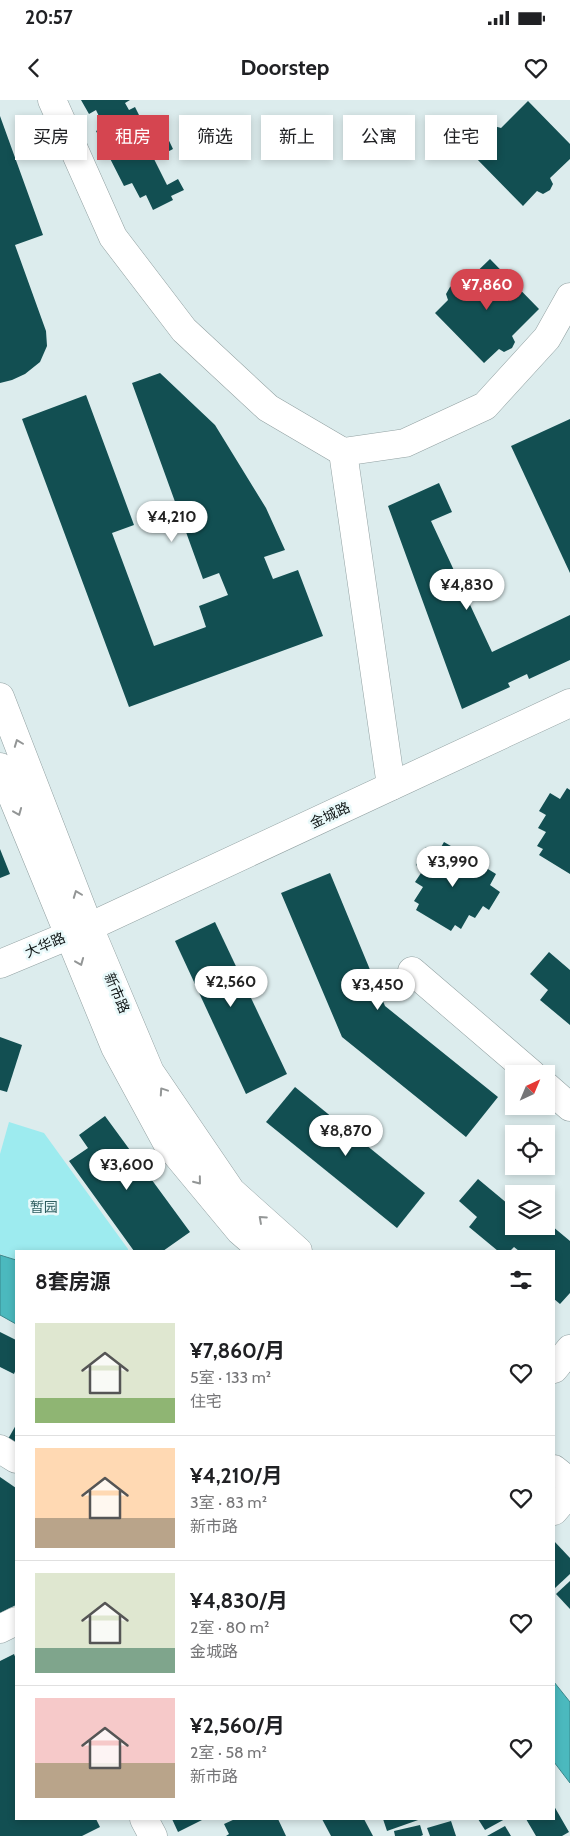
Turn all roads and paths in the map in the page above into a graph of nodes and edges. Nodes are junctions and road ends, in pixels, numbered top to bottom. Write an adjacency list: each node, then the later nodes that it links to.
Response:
1 (52, 100): 3 (street)
2 (570, 297): 3 (street)
3 (343, 452): 7 (street)
4 (0, 696): 8 (street, 新市路, one-way to 4)
5 (570, 703): 7 (street, 金城路)
6 (0, 767): 8 (street, 新市路, one-way to 8)
7 (391, 786): 8 (street, 金城路)
8 (79, 931): 9 (street, 大华路); 14 (street, 新市路, one-way to 14); 15 (street, 新市路, one-way to 8)
9 (0, 964)
10 (412, 971): 11 (street)
11 (522, 1065)
12 (555, 1094): 13 (street)
13 (570, 1106)
14 (262, 1250)
15 (297, 1250)
16 (570, 1349): 17 (street)
17 (555, 1367)
18 (0, 1449): 19 (street)
19 (15, 1458)
20 (555, 1472): 21 (street)
21 (563, 1500)
22 (15, 1622): 23 (street)
23 (0, 1629)
24 (145, 1820): 25 (street)
25 (153, 1836)

